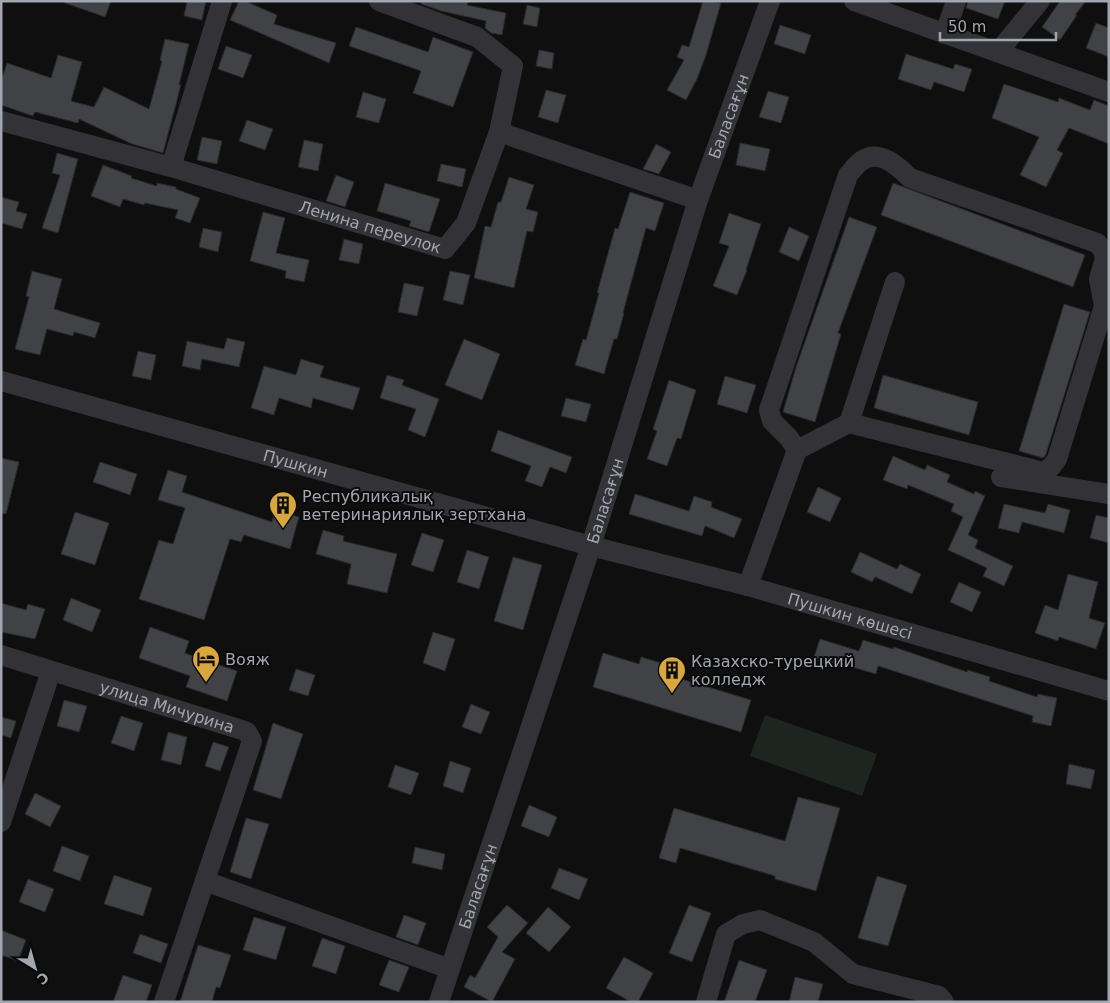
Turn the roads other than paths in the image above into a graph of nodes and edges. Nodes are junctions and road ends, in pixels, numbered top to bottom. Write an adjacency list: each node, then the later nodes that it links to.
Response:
1 (222, 1): 12 (street)
2 (379, 1): 11 (street, Ленина переулок)
3 (770, 1): 13 (street, Баласағұн)
4 (854, 1): 7 (street)
5 (956, 1): 7 (street)
6 (1040, 1): 8 (street)
7 (946, 34): 8 (street)
8 (998, 52): 9 (street)
9 (1109, 92)
10 (1, 121): 12 (street, Ленина переулок)
11 (499, 132): 12 (street, Ленина переулок); 13 (street)
12 (171, 167)
13 (698, 200): 20 (street, Баласағұн)
14 (895, 282): 16 (street)
15 (1, 381): 20 (street, Пушкин)
16 (849, 423): 17 (street); 17 (street)
17 (796, 450): 21 (street)
18 (1001, 477): 19 (street)
19 (1109, 494)
20 (591, 546): 21 (street, Пушкин көшесі); 27 (street, Баласағұн)
21 (748, 586): 24 (street, Пушкин көшесі)
22 (1, 655): 23 (street, улица Мичурина)
23 (51, 671): 25 (street); 26 (street, улица Мичурина)
24 (1109, 691)
25 (1, 822)
26 (204, 881): 27 (street); 28 (street, улица Мичурина)
27 (450, 969): 29 (street, Баласағұн)
28 (164, 1002)
29 (439, 1002)
30 (706, 1002): 31 (street)
31 (944, 1002)

